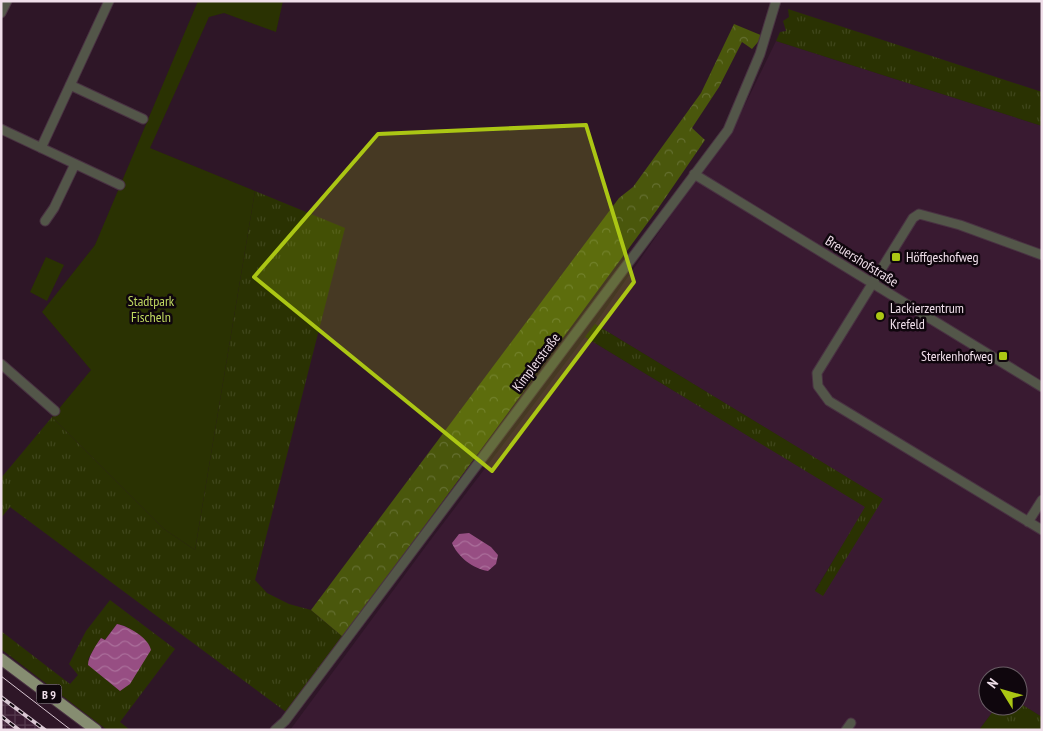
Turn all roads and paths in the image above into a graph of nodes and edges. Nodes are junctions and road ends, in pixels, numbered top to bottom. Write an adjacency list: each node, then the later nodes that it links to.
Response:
1 (7, 1): 4 (street)
2 (109, 1): 5 (street)
3 (776, 1): 10 (street, Kimplerstraße)
4 (1, 13)
5 (70, 85): 6 (street); 8 (street)
6 (143, 119)
7 (1, 129): 8 (street)
8 (41, 148): 9 (street)
9 (75, 164): 11 (street); 12 (street)
10 (694, 174): 14 (street, Breuershofstraße); 22 (street, Kimplerstraße)
11 (120, 185)
12 (45, 221)
13 (1042, 255): 14 (street)
14 (873, 284): 16 (street, Breuershofstraße); 19 (street)
15 (2, 367): 17 (street)
16 (1042, 387)
17 (56, 411)
18 (1042, 500): 19 (street)
19 (1028, 522): 20 (street)
20 (1042, 530)
21 (1, 658): 23 (main road, B 9)
22 (285, 721): 24 (street, Kimplerstraße); 25 (street, Kimplerstraße)
23 (96, 730)
24 (275, 730)
25 (280, 730)

